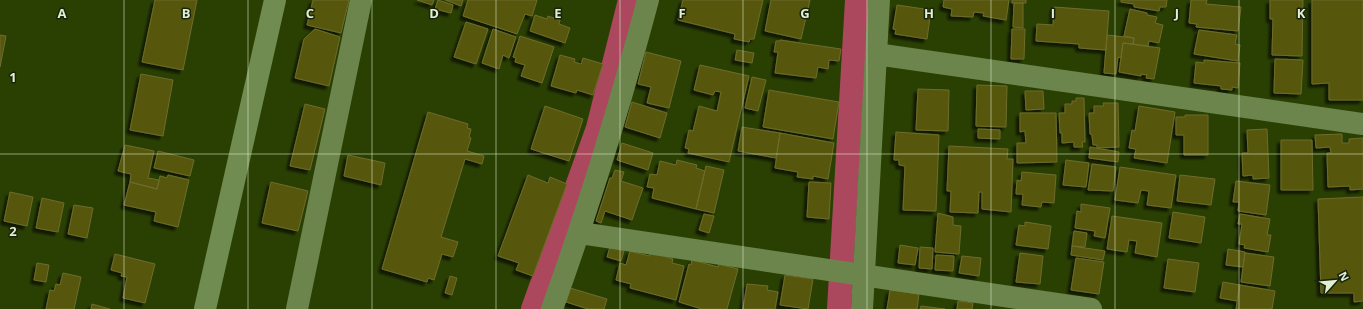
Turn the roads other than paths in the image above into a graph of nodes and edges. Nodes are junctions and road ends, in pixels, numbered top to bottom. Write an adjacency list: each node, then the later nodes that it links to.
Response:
1 (275, 0): 9 (street)
2 (361, 0): 10 (street)
3 (648, 0): 7 (street)
4 (879, 0): 5 (street)
5 (876, 54): 6 (street); 8 (street)
6 (1363, 124)
7 (580, 233): 8 (street); 11 (street)
8 (858, 274): 12 (street); 13 (street)
9 (204, 309)
10 (297, 309)
11 (552, 309)
12 (862, 309)
13 (1091, 309)

